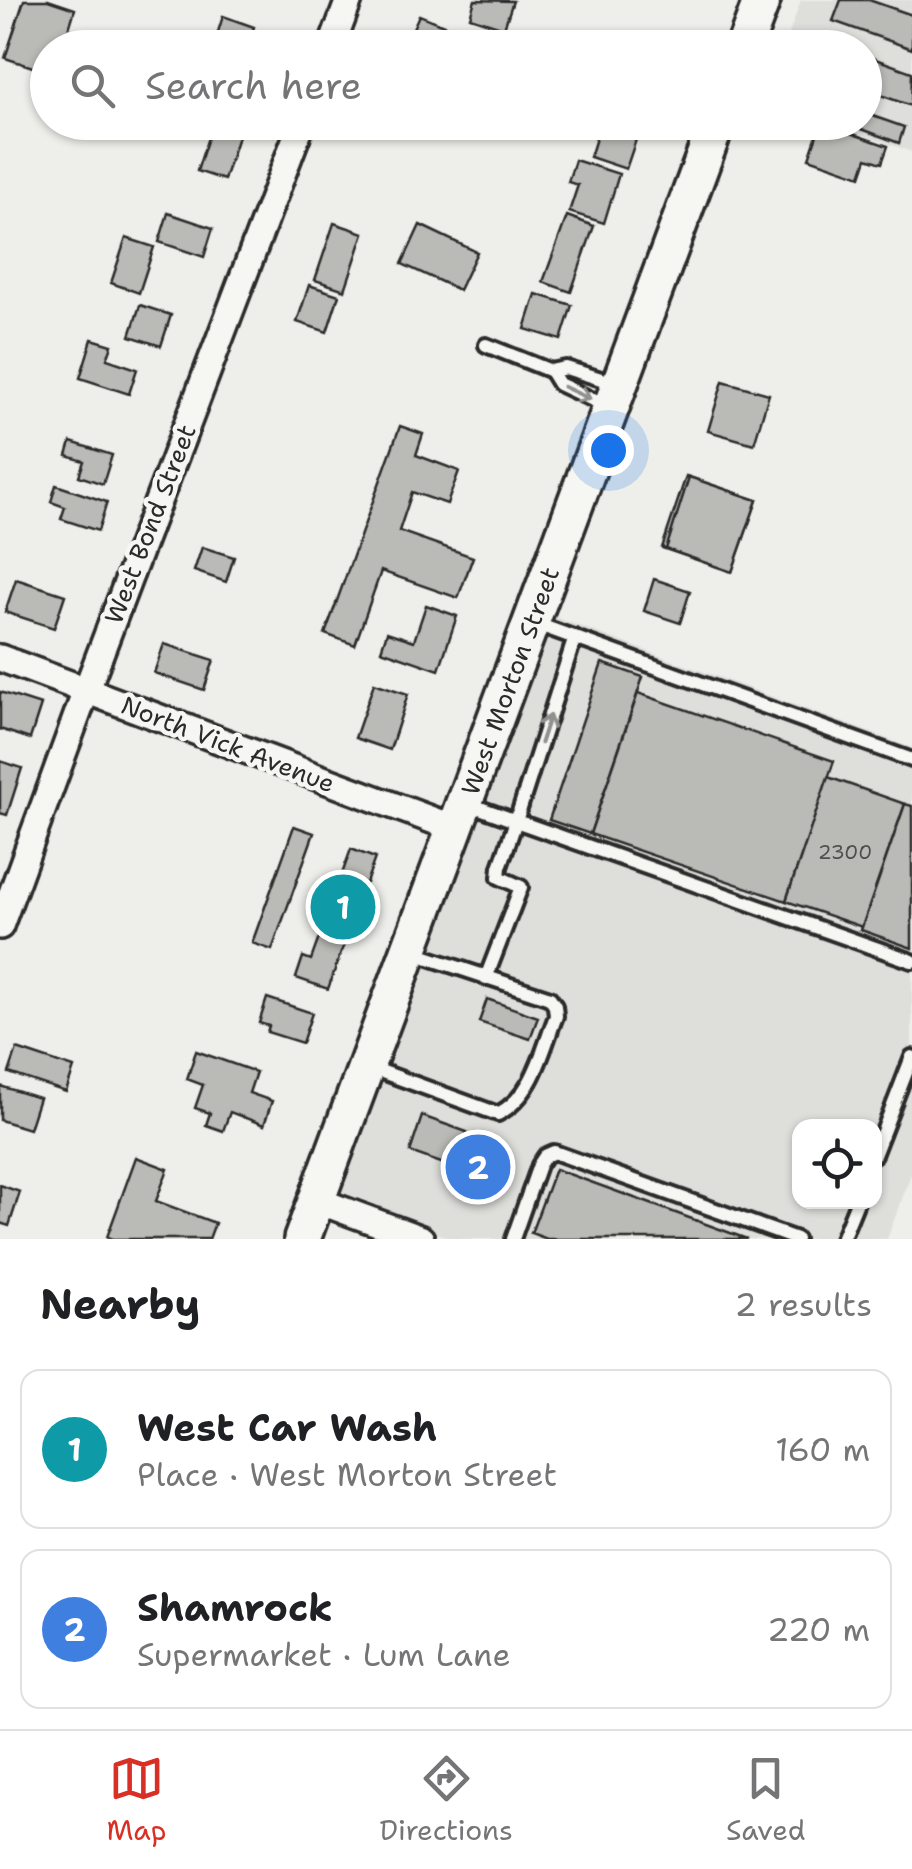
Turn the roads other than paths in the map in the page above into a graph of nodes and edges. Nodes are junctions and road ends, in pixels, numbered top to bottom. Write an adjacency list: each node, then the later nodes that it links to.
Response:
1 (349, 0): 3 (street)
2 (762, 0): 4 (main road)
3 (338, 30)
4 (751, 30)
5 (295, 140): 13 (street, West Bond Street)
6 (710, 140): 9 (main road, West Morton Street)
7 (486, 345): 8 (lane)
8 (551, 371): 9 (lane); 9 (lane, one-way to 9)
9 (616, 397): 10 (main road, West Morton Street)
10 (532, 622): 11 (lane); 15 (main road, West Morton Street)
11 (575, 638): 14 (lane); 16 (lane, one-way to 11)
12 (0, 658): 13 (street, North Vick Avenue)
13 (86, 691): 15 (street, North Vick Avenue); 17 (street, West Bond Street)
14 (912, 760)
15 (461, 816): 16 (lane); 18 (main road, West Morton Street)
16 (516, 822): 19 (lane); 20 (lane)
17 (0, 926)
18 (410, 952): 20 (lane); 22 (main road, West Morton Street)
19 (912, 961)
20 (486, 978): 22 (lane)
21 (912, 1057): 23 (lane)
22 (366, 1067): 24 (main road, West Morton Street)
23 (882, 1134)
24 (316, 1200): 26 (street); 27 (main road, West Morton Street)
25 (854, 1209): 30 (lane)
26 (406, 1236)
27 (302, 1239)
28 (513, 1239): 29 (lane)
29 (796, 1239)
30 (842, 1239)

